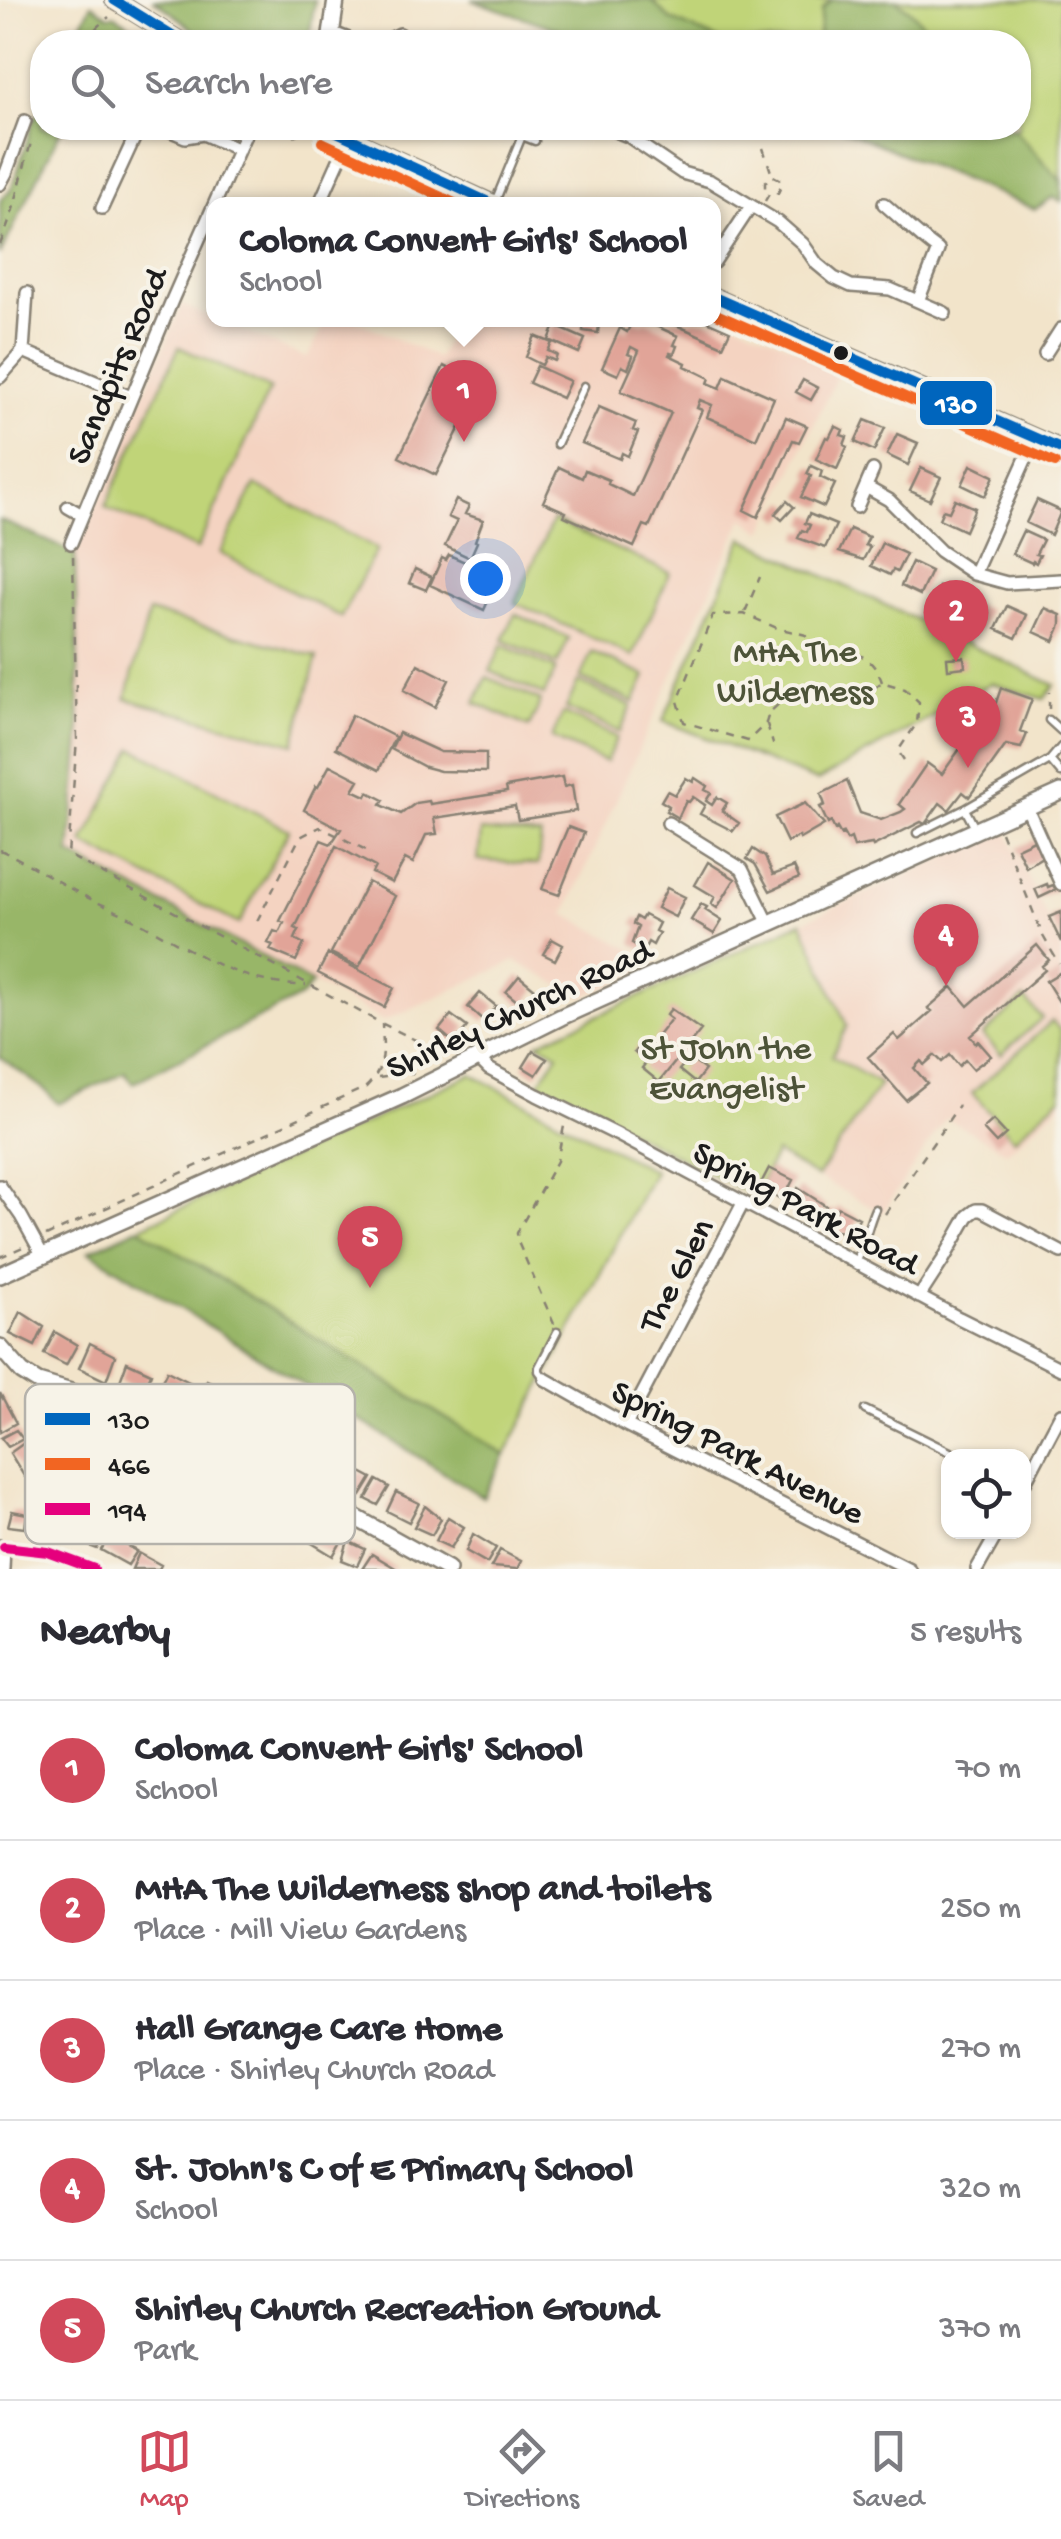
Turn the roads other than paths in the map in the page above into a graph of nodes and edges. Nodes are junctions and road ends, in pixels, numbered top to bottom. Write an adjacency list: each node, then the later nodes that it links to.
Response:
1 (336, 0): 4 (street)
2 (118, 2): 3 (street)
3 (163, 30)
4 (331, 30)
5 (26, 121): 12 (street)
6 (133, 140): 18 (street)
7 (242, 140): 13 (street, Sandpits Road)
8 (348, 140): 14 (street)
9 (353, 140): 15 (street)
10 (520, 140): 16 (lane)
11 (634, 140): 19 (street)
12 (0, 184)
13 (217, 197)
14 (322, 197)
15 (480, 197)
16 (498, 197)
17 (884, 204): 24 (street)
18 (102, 208)
19 (755, 208): 21 (street); 24 (street)
20 (206, 224): 31 (street, Sandpits Road)
21 (721, 253)
22 (27, 293): 27 (street)
23 (721, 300): 32 (street)
24 (918, 301): 25 (street)
25 (945, 313)
26 (1061, 329): 28 (street)
27 (23, 351): 29 (street); 31 (street)
28 (1045, 354)
29 (0, 377)
30 (584, 386): 33 (lane)
31 (131, 397): 39 (street, Sandpits Road)
32 (1035, 438): 34 (street); 41 (street)
33 (558, 444)
34 (1061, 449)
35 (873, 470): 36 (street)
36 (866, 487): 38 (street); 41 (street)
37 (68, 507): 39 (street, Sandpits Road)
38 (857, 507)
39 (82, 515): 40 (street, Sandpits Road)
40 (71, 543)
41 (974, 574): 42 (street)
42 (1061, 580)
43 (1049, 720): 44 (lane)
44 (1061, 731)
45 (1061, 747): 46 (lane)
46 (1050, 760): 47 (lane); 50 (lane)
47 (1061, 773)
48 (1061, 792): 49 (street, Shirley Church Road)
49 (1027, 808): 52 (street, Shirley Church Road); 54 (street)
50 (965, 809): 52 (lane); 53 (lane)
51 (668, 823): 55 (street)
52 (976, 830): 55 (street, Shirley Church Road)
53 (918, 833)
54 (1061, 884)
55 (769, 924): 56 (street, Shirley Church Road)
56 (478, 1058): 58 (street, Spring Park Road); 60 (street, Shirley Church Road)
57 (0, 1186): 60 (street)
58 (743, 1203): 62 (street, Spring Park Road); 72 (street, The Glen)
59 (875, 1210): 62 (lane)
60 (39, 1249): 63 (street, Shirley Church Road)
61 (1061, 1252): 64 (street)
62 (854, 1263): 64 (street, Spring Park Road)
63 (0, 1276)
64 (919, 1297): 67 (street, Spring Park Road)
65 (557, 1332): 68 (lane)
66 (0, 1347): 69 (street)
67 (1061, 1369)
68 (545, 1379): 72 (street, Spring Park Avenue)
69 (44, 1384)
70 (865, 1410): 73 (lane)
71 (1061, 1414): 74 (street)
72 (626, 1424): 81 (street, Spring Park Avenue)
73 (944, 1449)
74 (1031, 1471)
75 (355, 1517): 80 (street)
76 (994, 1539): 82 (street)
77 (2, 1546): 78 (street); 79 (street)
78 (3, 1569)
79 (94, 1569)
80 (448, 1569)
81 (910, 1569)
82 (977, 1569)

